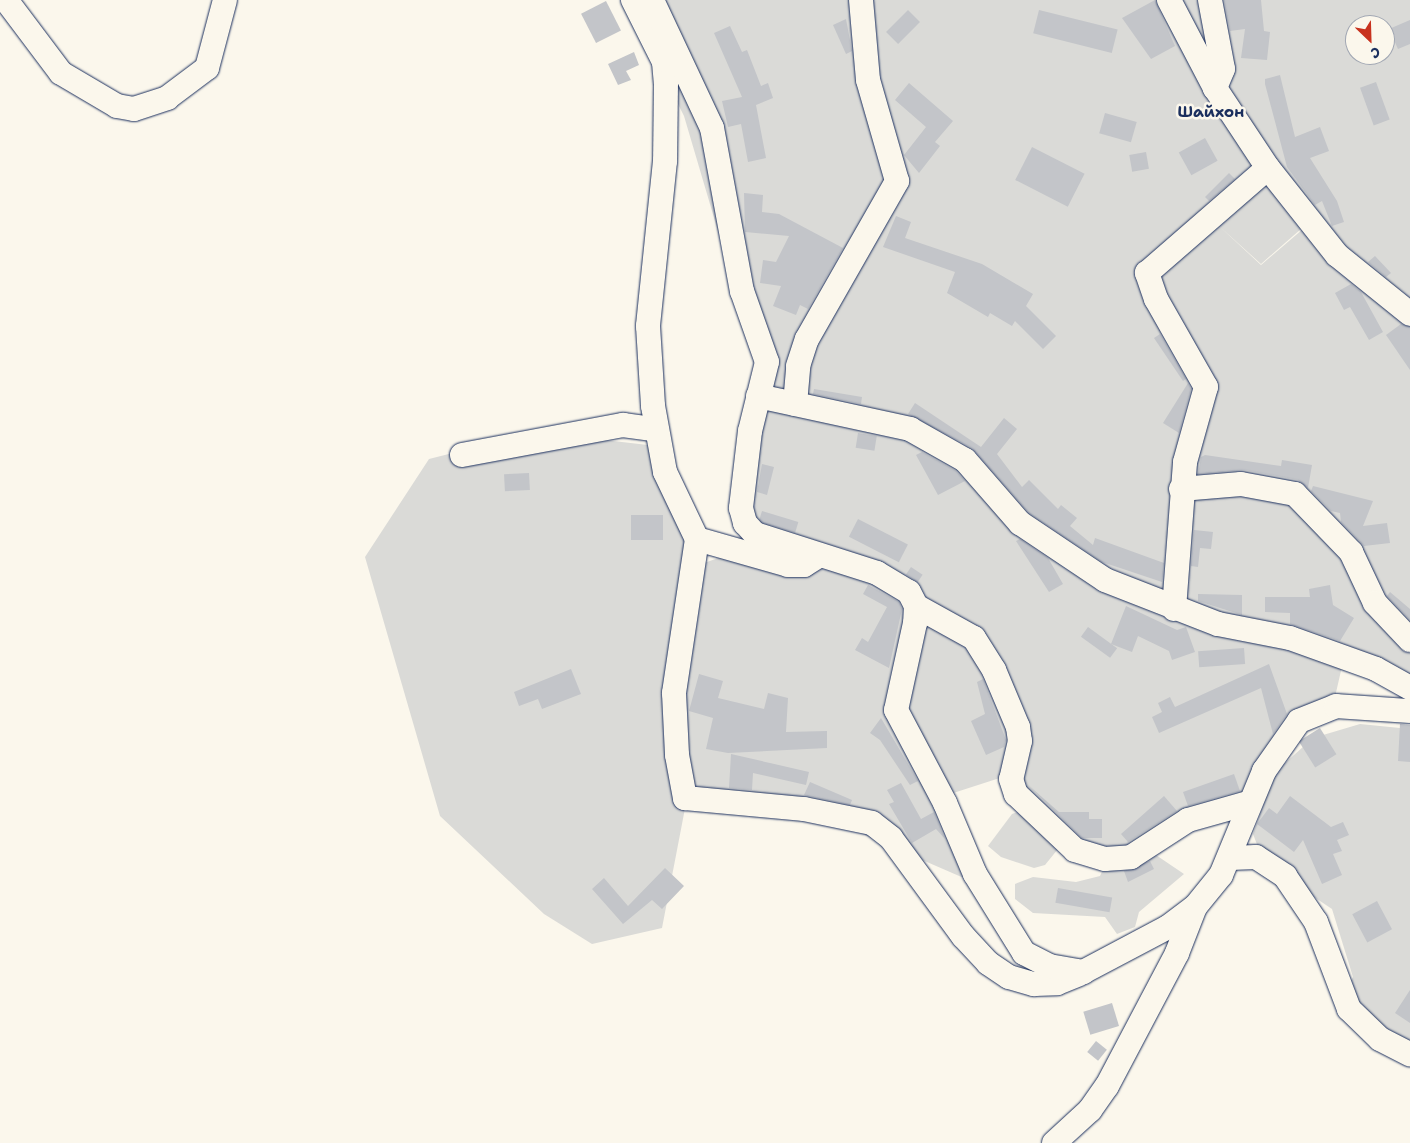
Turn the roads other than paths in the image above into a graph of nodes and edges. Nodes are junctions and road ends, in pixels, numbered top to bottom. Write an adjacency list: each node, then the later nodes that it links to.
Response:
1 (6, 0): 2 (lane)
2 (225, 0)
3 (633, 0): 8 (lane)
4 (652, 0): 10 (lane)
5 (861, 0): 14 (lane)
6 (1169, 0): 9 (lane)
7 (1210, 0): 9 (lane)
8 (664, 62): 10 (lane); 15 (lane)
9 (1215, 88): 11 (lane)
10 (714, 142): 13 (lane)
11 (1268, 168): 12 (lane); 17 (lane)
12 (1410, 314)
13 (758, 396): 14 (lane); 19 (lane)
14 (795, 404): 21 (lane)
15 (657, 430): 16 (lane); 18 (lane)
16 (462, 455)
17 (1181, 490): 21 (lane); 22 (lane)
18 (697, 539): 19 (lane); 28 (lane)
19 (817, 557): 20 (lane)
20 (916, 606): 25 (lane); 28 (lane)
21 (1174, 609): 23 (lane)
22 (1410, 640)
23 (1410, 688)
24 (1410, 711): 25 (lane)
25 (1248, 803): 26 (lane)
26 (1230, 858): 27 (lane); 29 (lane)
27 (1195, 907): 28 (lane); 30 (lane)
28 (1083, 972)
29 (1410, 1054)
30 (1054, 1143)

